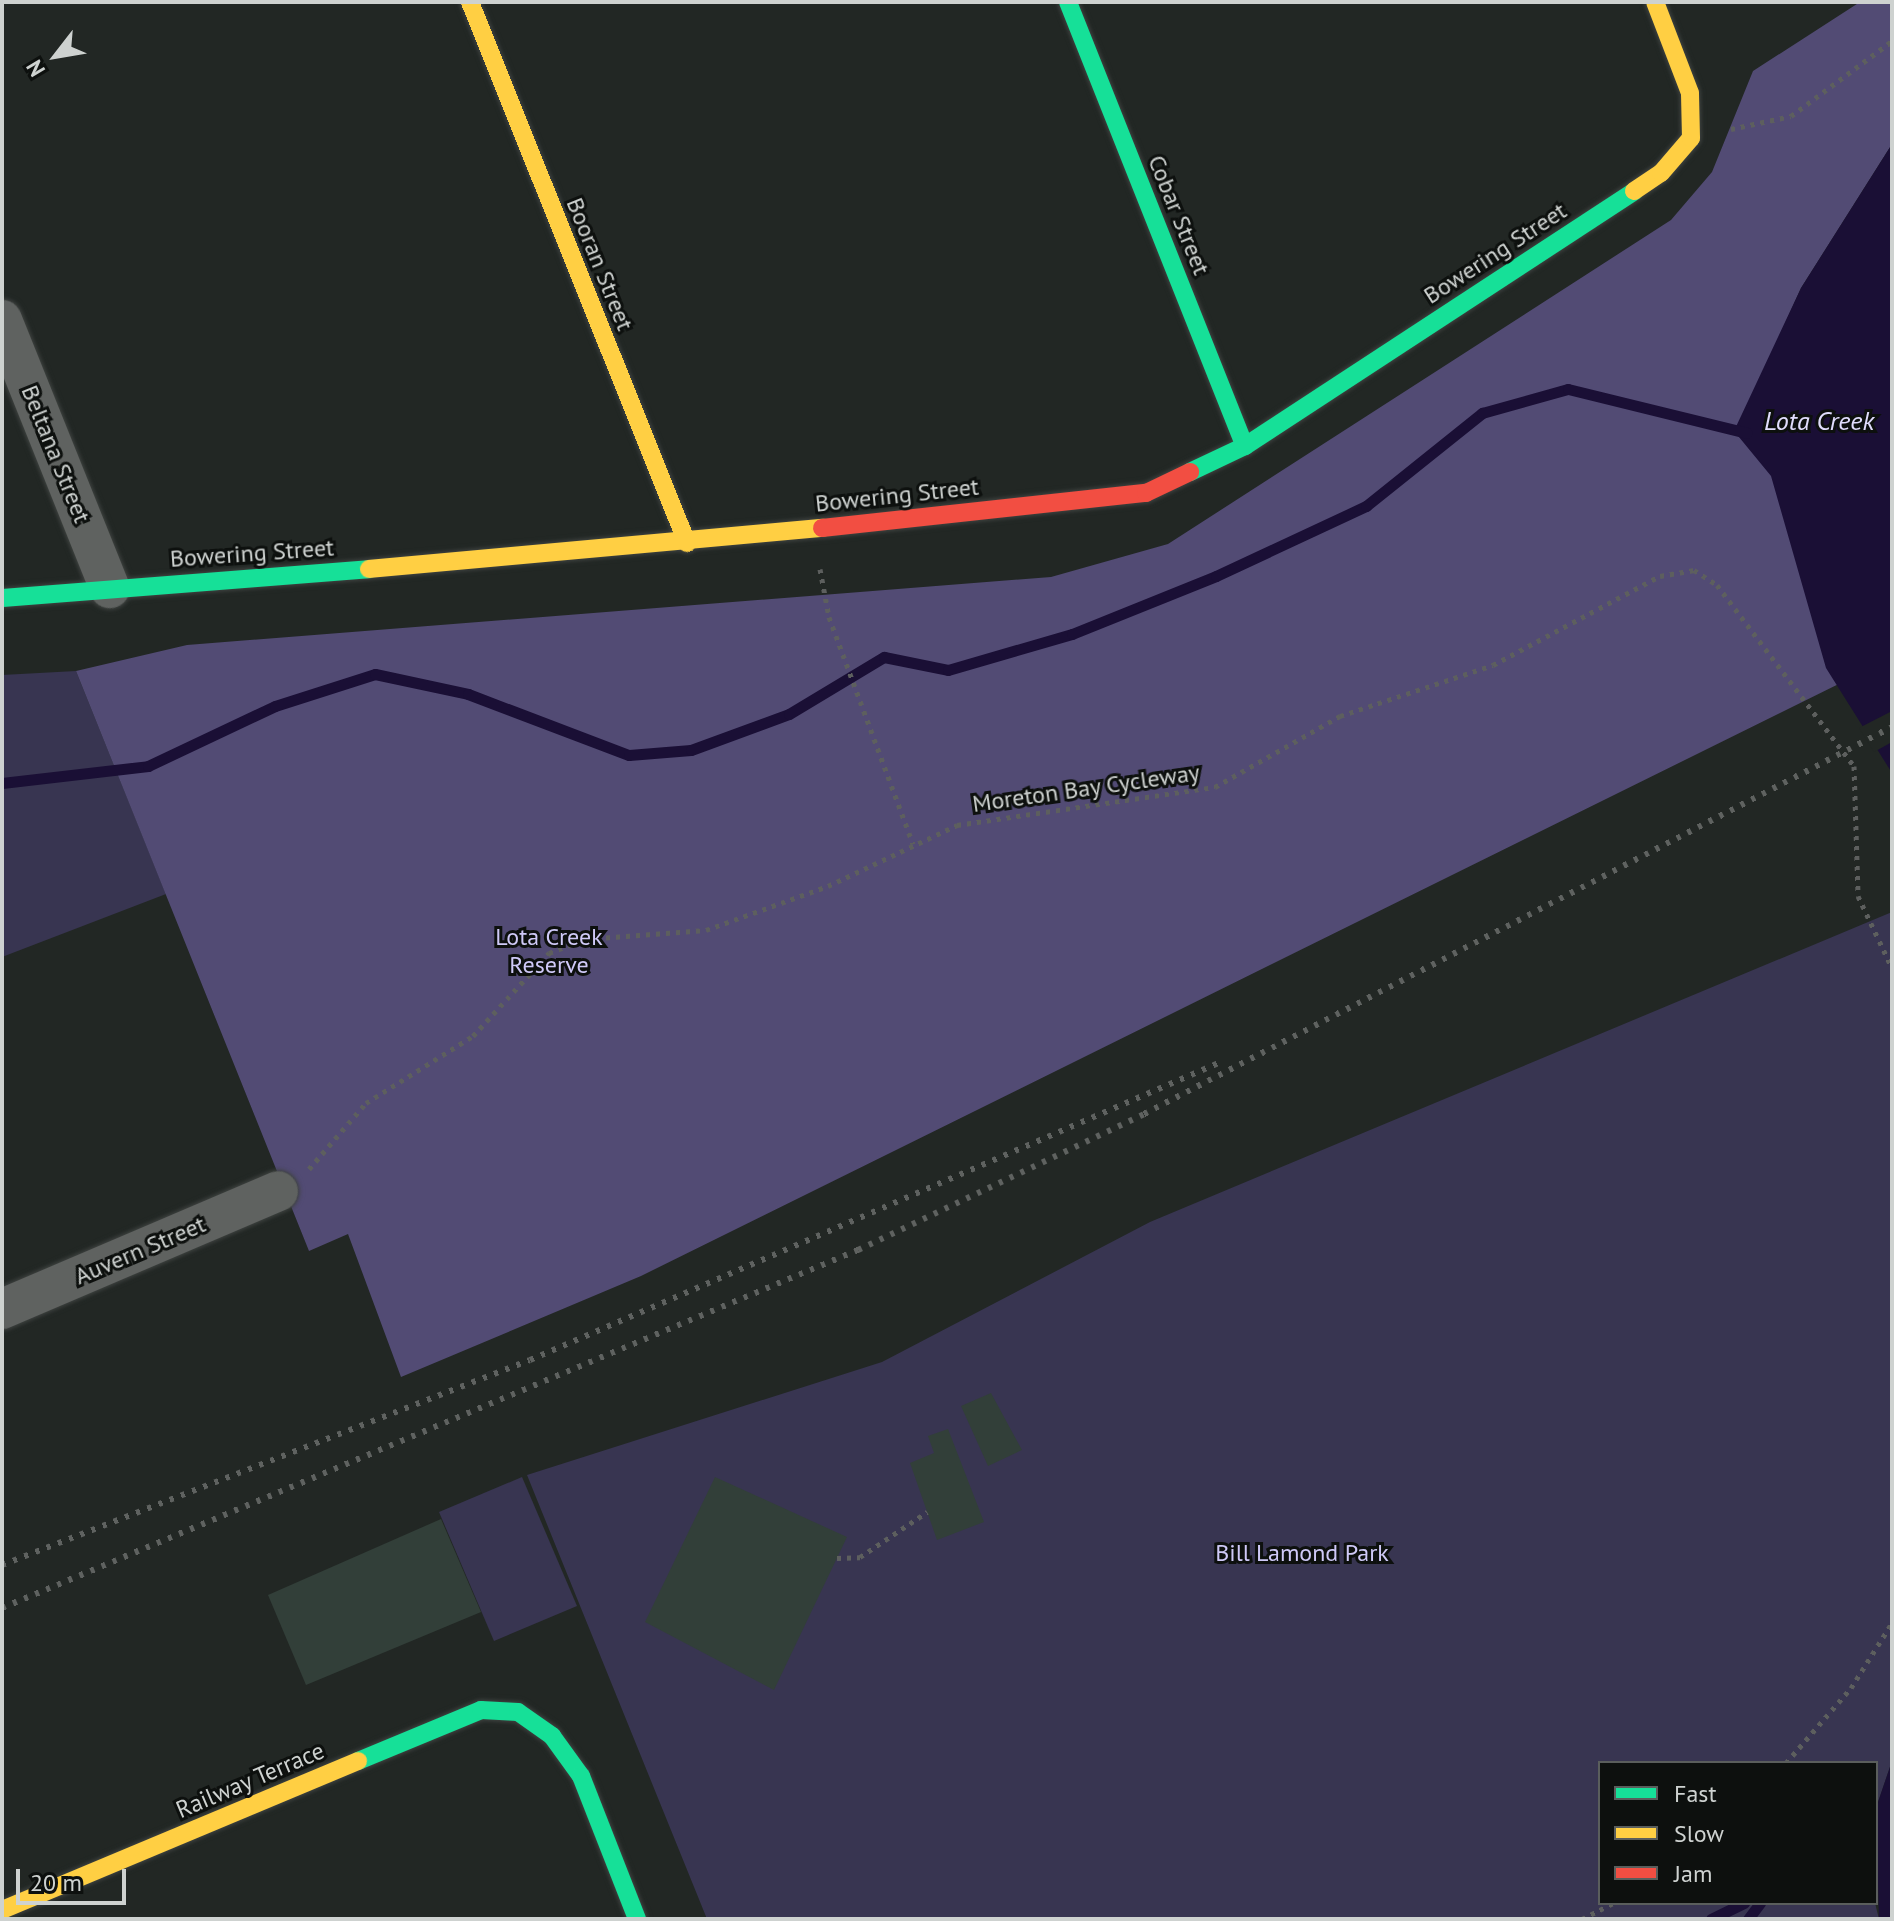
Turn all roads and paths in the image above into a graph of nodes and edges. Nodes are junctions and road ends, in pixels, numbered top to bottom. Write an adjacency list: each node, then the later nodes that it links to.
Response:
1 (470, 2): 9 (street, Booran Street)
2 (1068, 2): 7 (street, Cobar Street)
3 (1655, 2): 5 (street)
4 (1892, 41): 5 (path)
5 (1691, 138): 7 (street, Bowering Street)
6 (2, 320): 10 (street, Beltana Street)
7 (1245, 446): 8 (street, Bowering Street)
8 (812, 528): 9 (street, Bowering Street); 12 (path)
9 (687, 543): 10 (street, Bowering Street)
10 (110, 588): 11 (street, Bowering Street)
11 (2, 598)
12 (913, 844): 13 (path, Moreton Bay Cycleway); 14 (path, Moreton Bay Cycleway)
13 (1892, 968)
14 (278, 1191): 15 (street, Auvern Street)
15 (2, 1309)
16 (927, 1512): 17 (path)
17 (837, 1558)
18 (1892, 1623): 19 (path)
19 (1788, 1761)
20 (1609, 1905): 23 (path)
21 (27, 1908): 22 (street, Railway Terrace)
22 (637, 1919)
23 (1582, 1919)

